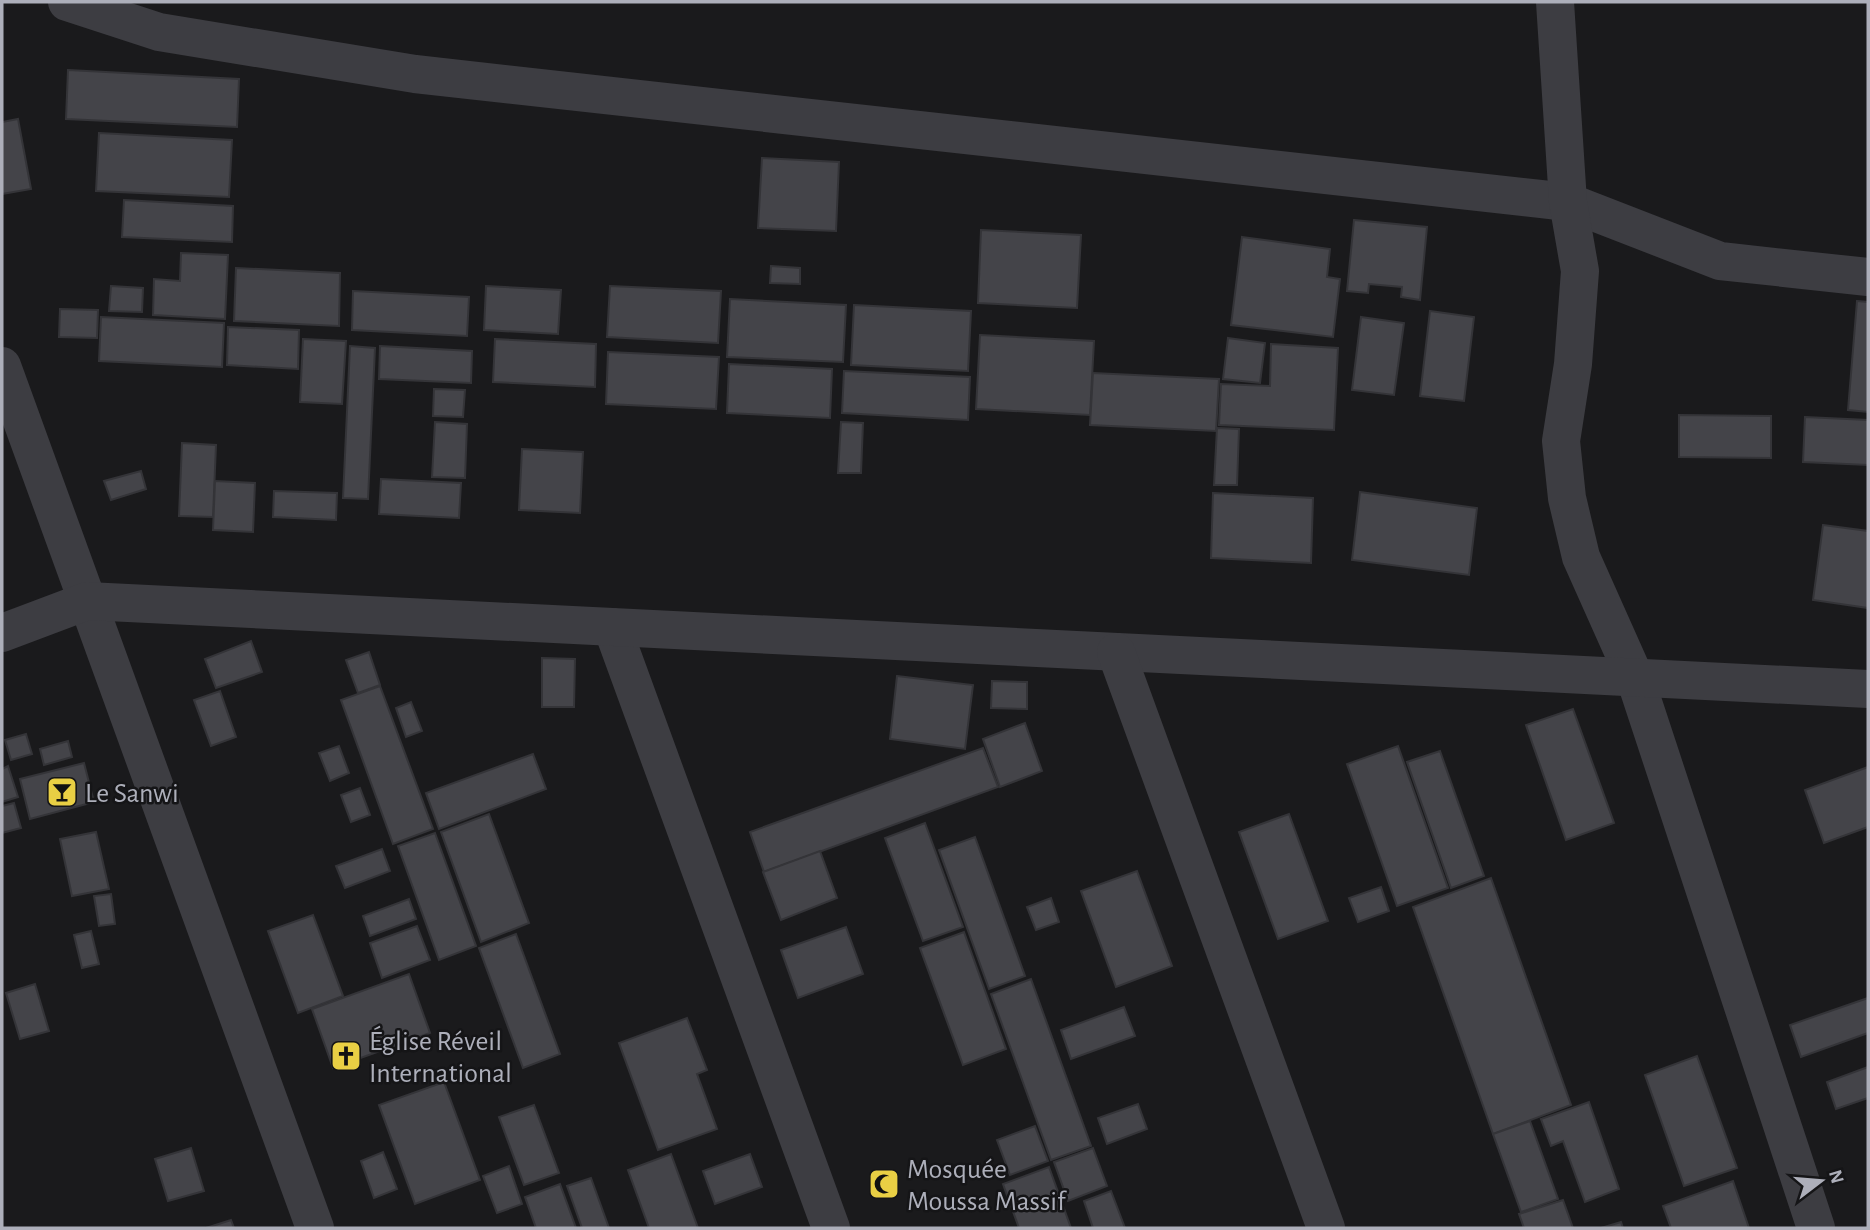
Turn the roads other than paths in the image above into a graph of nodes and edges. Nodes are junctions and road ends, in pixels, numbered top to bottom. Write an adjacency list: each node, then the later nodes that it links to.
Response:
1 (67, 2): 3 (street)
2 (1555, 2): 3 (street)
3 (1568, 202): 4 (street); 10 (street)
4 (1868, 277)
5 (2, 366): 6 (street)
6 (87, 601): 7 (street); 8 (street); 12 (street)
7 (612, 627): 9 (street); 13 (street)
8 (2, 633)
9 (1116, 652): 10 (street); 14 (street)
10 (1635, 678): 11 (street); 15 (street)
11 (1868, 689)
12 (315, 1228)
13 (831, 1228)
14 (1326, 1228)
15 (1815, 1228)

